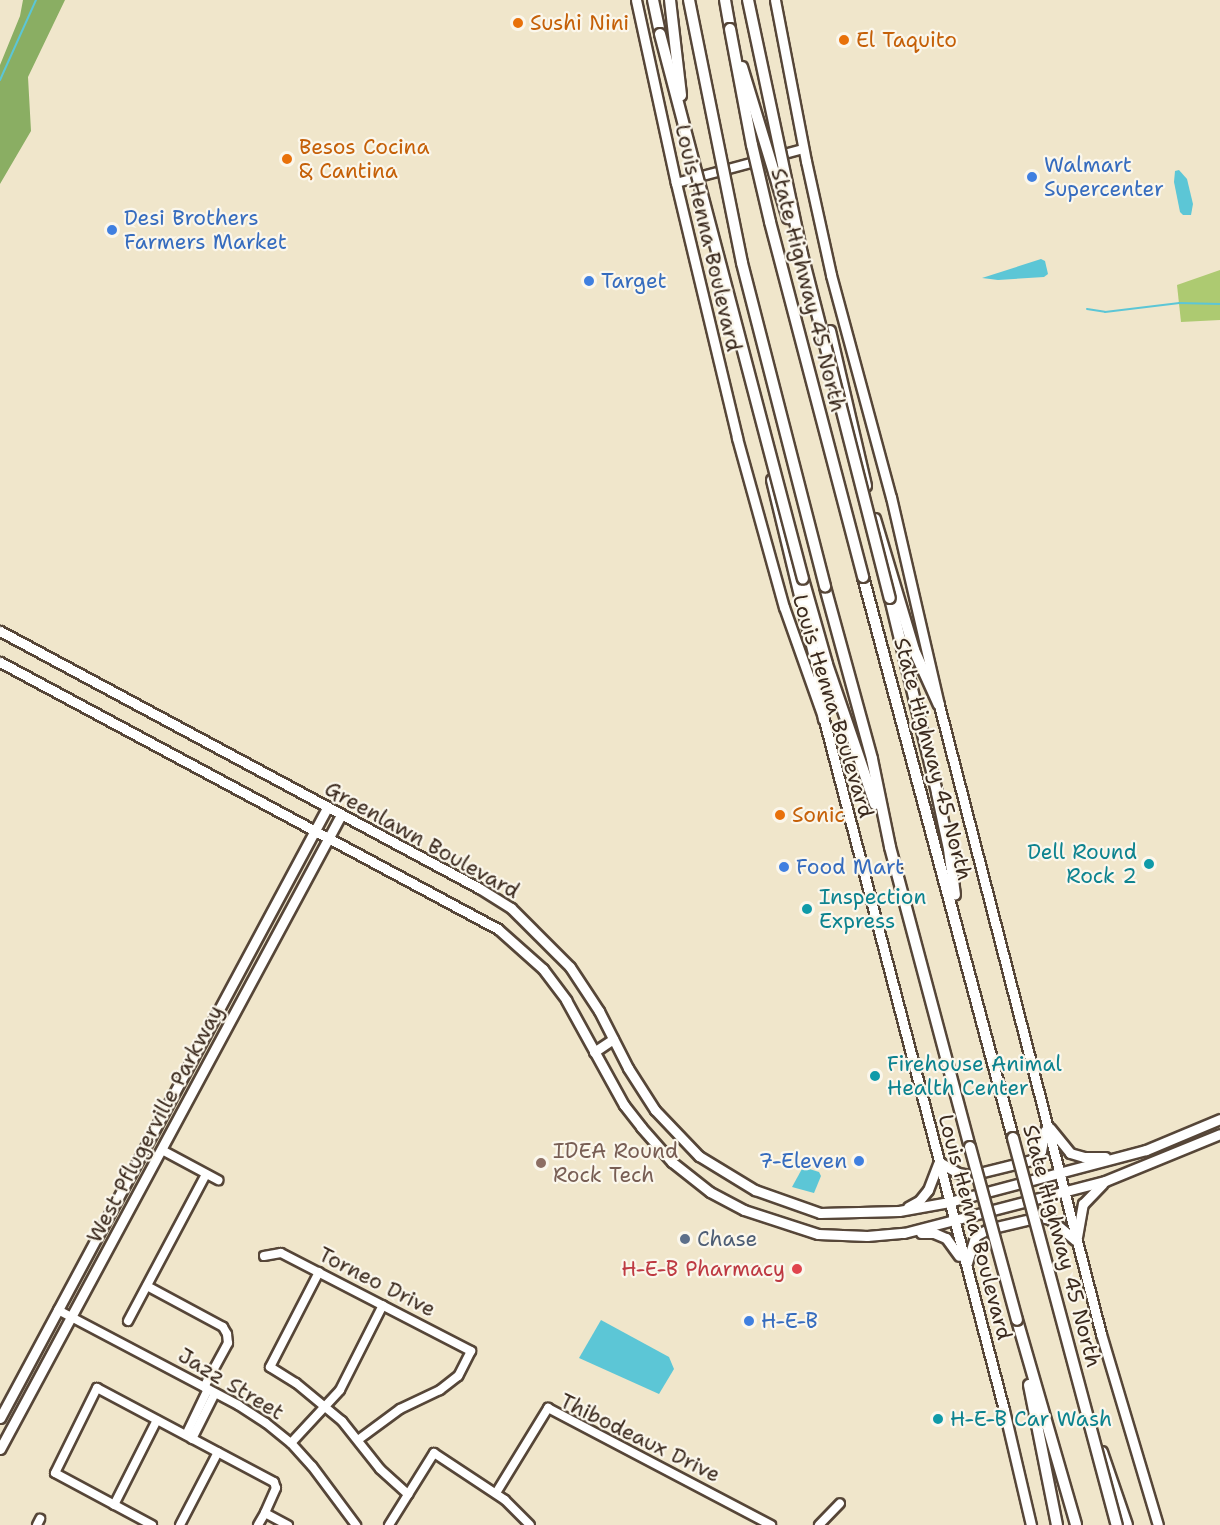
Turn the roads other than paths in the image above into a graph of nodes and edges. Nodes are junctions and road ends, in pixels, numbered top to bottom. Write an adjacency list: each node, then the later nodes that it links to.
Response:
1 (636, 0): 10 (main road, Louis Henna Boulevard)
2 (653, 0): 23 (highway, bridge)
3 (670, 0): 11 (highway, bridge)
4 (689, 0): 23 (highway, bridge)
5 (724, 0): 8 (highway, State Highway 45 North)
6 (748, 0): 24 (highway, bridge)
7 (775, 0): 9 (main road)
8 (730, 29): 13 (highway, bridge); 24 (highway, State Highway 45 North, bridge)
9 (803, 148): 10 (street); 17 (main road)
10 (676, 183): 18 (main road, Louis Henna Boulevard)
11 (769, 468)
12 (772, 480): 18 (highway)
13 (867, 486)
14 (869, 499): 17 (highway)
15 (0, 631): 19 (main road, Greenlawn Boulevard)
16 (0, 662): 21 (main road, Greenlawn Boulevard)
17 (939, 705): 30 (main road)
18 (824, 720): 36 (main road, Louis Henna Boulevard)
19 (327, 808): 20 (main road, Greenlawn Boulevard); 21 (main road, West Pflugerville Parkway)
20 (341, 815): 22 (main road, West Pflugerville Parkway); 25 (main road, Greenlawn Boulevard)
21 (314, 832): 22 (main road, Greenlawn Boulevard); 27 (main road, West Pflugerville Parkway)
22 (328, 840): 26 (main road, Greenlawn Boulevard); 28 (main road, West Pflugerville Parkway)
23 (890, 847): 54 (highway, bridge)
24 (960, 934): 57 (highway, State Highway 45 North, bridge)
25 (613, 1040): 26 (main road); 43 (main road, Greenlawn Boulevard)
26 (594, 1052): 45 (main road, Greenlawn Boulevard)
27 (188, 1068): 28 (main road); 52 (main road, West Pflugerville Parkway)
28 (202, 1076): 33 (main road, West Pflugerville Parkway)
29 (1220, 1119): 31 (main road, Greenlawn Boulevard)
30 (1046, 1121): 35 (main road); 36 (main road); 38 (main road)
31 (1204, 1127): 34 (main road); 35 (main road, Greenlawn Boulevard)
32 (1220, 1134): 34 (main road, Greenlawn Boulevard)
33 (162, 1150): 37 (street); 53 (main road, West Pflugerville Parkway)
34 (1187, 1150): 40 (main road, Greenlawn Boulevard)
35 (1119, 1156): 38 (main road, Greenlawn Boulevard)
36 (939, 1162): 42 (main road, Louis Henna Boulevard); 43 (main road)
37 (206, 1174): 39 (street); 50 (street)
38 (1058, 1174): 41 (main road); 42 (main road, Greenlawn Boulevard)
39 (218, 1180)
40 (1105, 1182): 41 (main road, Greenlawn Boulevard); 46 (main road)
41 (1063, 1194): 44 (main road, Greenlawn Boulevard); 46 (main road)
42 (949, 1202): 43 (main road, Greenlawn Boulevard); 44 (main road, Louis Henna Boulevard)
43 (899, 1211)
44 (954, 1221): 45 (main road, Greenlawn Boulevard); 48 (main road, Louis Henna Boulevard)
45 (904, 1233): 48 (main road)
46 (1076, 1242): 48 (main road); 85 (main road)
47 (264, 1256): 49 (street, Torneo Drive)
48 (967, 1269): 80 (main road, Louis Henna Boulevard)
49 (319, 1272): 51 (street, Torneo Drive); 58 (street)
50 (147, 1286): 55 (street); 56 (street)
51 (383, 1305): 58 (street); 62 (street, Torneo Drive)
52 (58, 1310): 53 (street, Jazz Street); 59 (main road, West Pflugerville Parkway)
53 (72, 1315): 56 (street, Jazz Street); 64 (main road, West Pflugerville Parkway)
54 (1017, 1320): 81 (highway); 82 (highway)
55 (128, 1321)
56 (209, 1390): 61 (street); 63 (street, Jazz Street)
57 (1082, 1394): 83 (highway, State Highway 45 North, bridge); 84 (highway, bridge)
58 (325, 1406): 62 (street); 63 (street)
59 (0, 1418)
60 (157, 1420): 61 (street); 69 (street); 69 (street)
61 (189, 1437): 65 (street)
62 (358, 1440): 67 (street)
63 (291, 1443): 75 (street, Jazz Street)
64 (0, 1449)
65 (218, 1452): 70 (street); 72 (street)
66 (496, 1493): 67 (street); 77 (street); 78 (street, Thibodeaux Drive)
67 (408, 1494): 76 (street)
68 (840, 1503): 79 (street)
69 (114, 1504): 71 (street)
70 (265, 1513): 73 (street); 74 (street)
71 (152, 1525)
72 (180, 1525)
73 (258, 1525)
74 (288, 1525)
75 (357, 1525)
76 (389, 1525)
77 (530, 1525)
78 (771, 1525)
79 (819, 1525)
80 (1031, 1525)
81 (1057, 1525)
82 (1076, 1525)
83 (1117, 1525)
84 (1127, 1525)
85 (1158, 1525)

